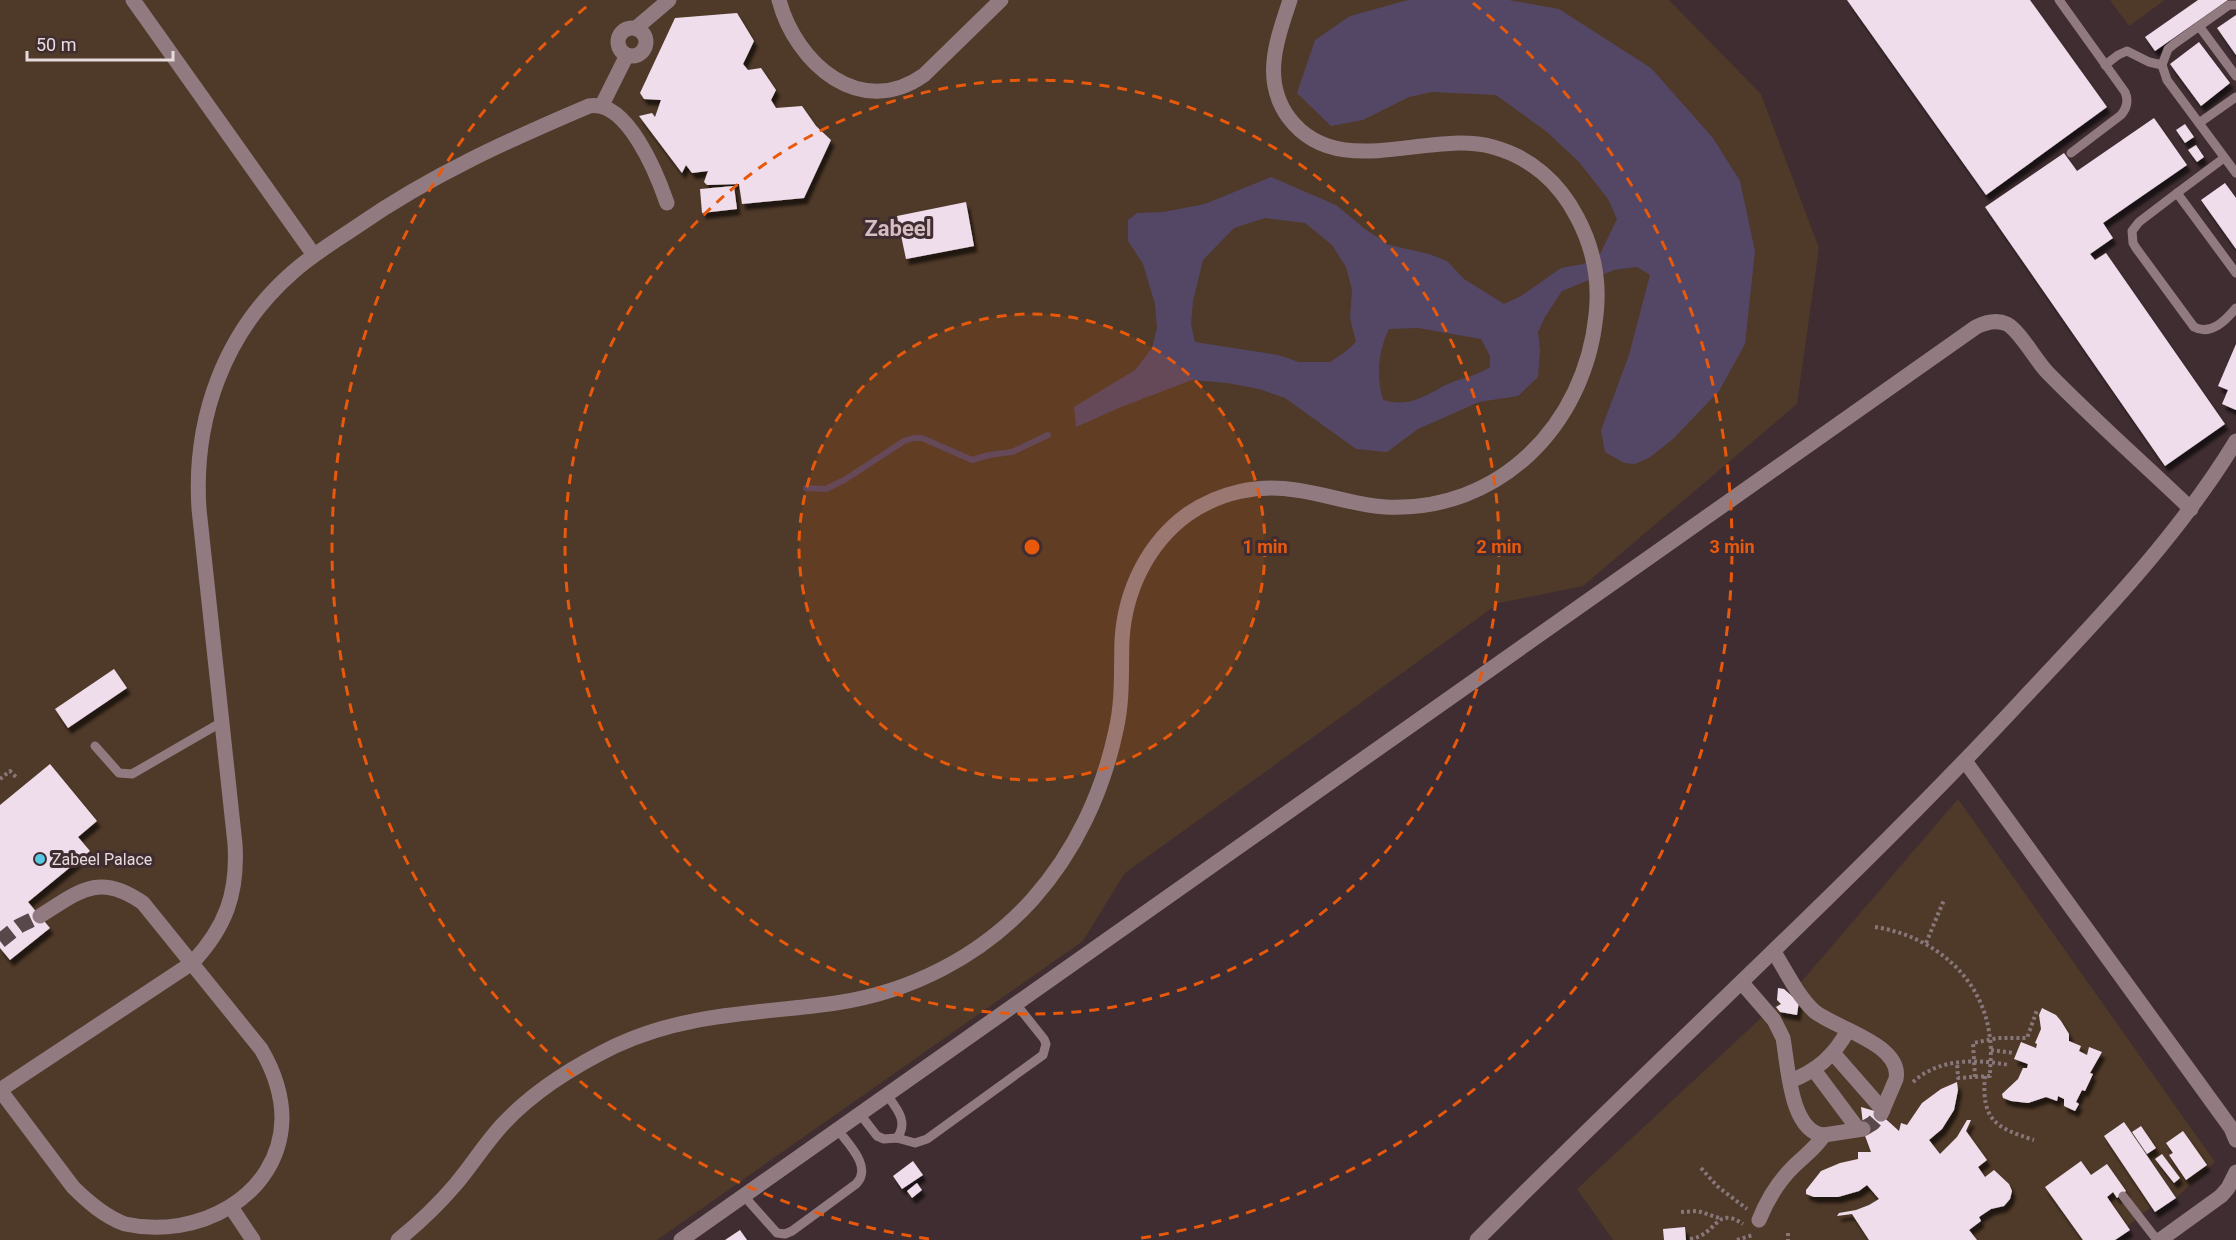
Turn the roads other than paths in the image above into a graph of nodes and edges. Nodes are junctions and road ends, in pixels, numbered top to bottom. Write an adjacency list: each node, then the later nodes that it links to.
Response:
1 (133, 0): 20 (street)
2 (669, 0): 13 (street)
3 (779, 0): 4 (street)
4 (1001, 0)
5 (1290, 0): 50 (street)
6 (2059, 0): 9 (lane)
7 (2236, 5): 8 (lane)
8 (2199, 26): 10 (lane); 11 (lane)
9 (2105, 65): 10 (lane); 15 (lane)
10 (2162, 65): 14 (lane)
11 (2236, 76)
12 (2236, 97): 14 (lane)
13 (602, 105): 19 (street); 20 (street)
14 (2199, 123): 16 (lane)
15 (2071, 153)
16 (2224, 158): 17 (lane); 18 (lane)
17 (2235, 168)
18 (2177, 193): 21 (lane); 22 (lane)
19 (667, 203)
20 (314, 255): 25 (street)
21 (2236, 273)
22 (2236, 308)
23 (2236, 441): 24 (street)
24 (2191, 509): 27 (street); 32 (street)
25 (222, 722): 26 (lane); 30 (street)
26 (95, 746)
27 (1965, 761): 29 (street); 43 (street)
28 (40, 916): 30 (street)
29 (1774, 952): 31 (street); 33 (street)
30 (192, 963): 37 (street); 47 (street)
31 (1742, 983): 36 (street); 52 (street)
32 (1016, 1004): 38 (street); 42 (lane)
33 (1848, 1030): 34 (street); 34 (street)
34 (1833, 1053): 35 (street)
35 (1814, 1070): 36 (street); 41 (street)
36 (1790, 1081): 41 (street)
37 (0, 1090): 47 (street)
38 (887, 1095): 39 (street); 42 (lane)
39 (860, 1114): 40 (street); 42 (lane)
40 (838, 1130): 45 (street); 45 (lane)
41 (1824, 1135): 48 (street)
42 (897, 1138)
43 (2236, 1140)
44 (2236, 1172): 53 (street)
45 (744, 1196): 51 (street)
46 (2122, 1196): 53 (lane)
47 (233, 1210): 49 (street)
48 (1756, 1221)
49 (254, 1240)
50 (398, 1240)
51 (681, 1240)
52 (1477, 1240)
53 (2158, 1240)

